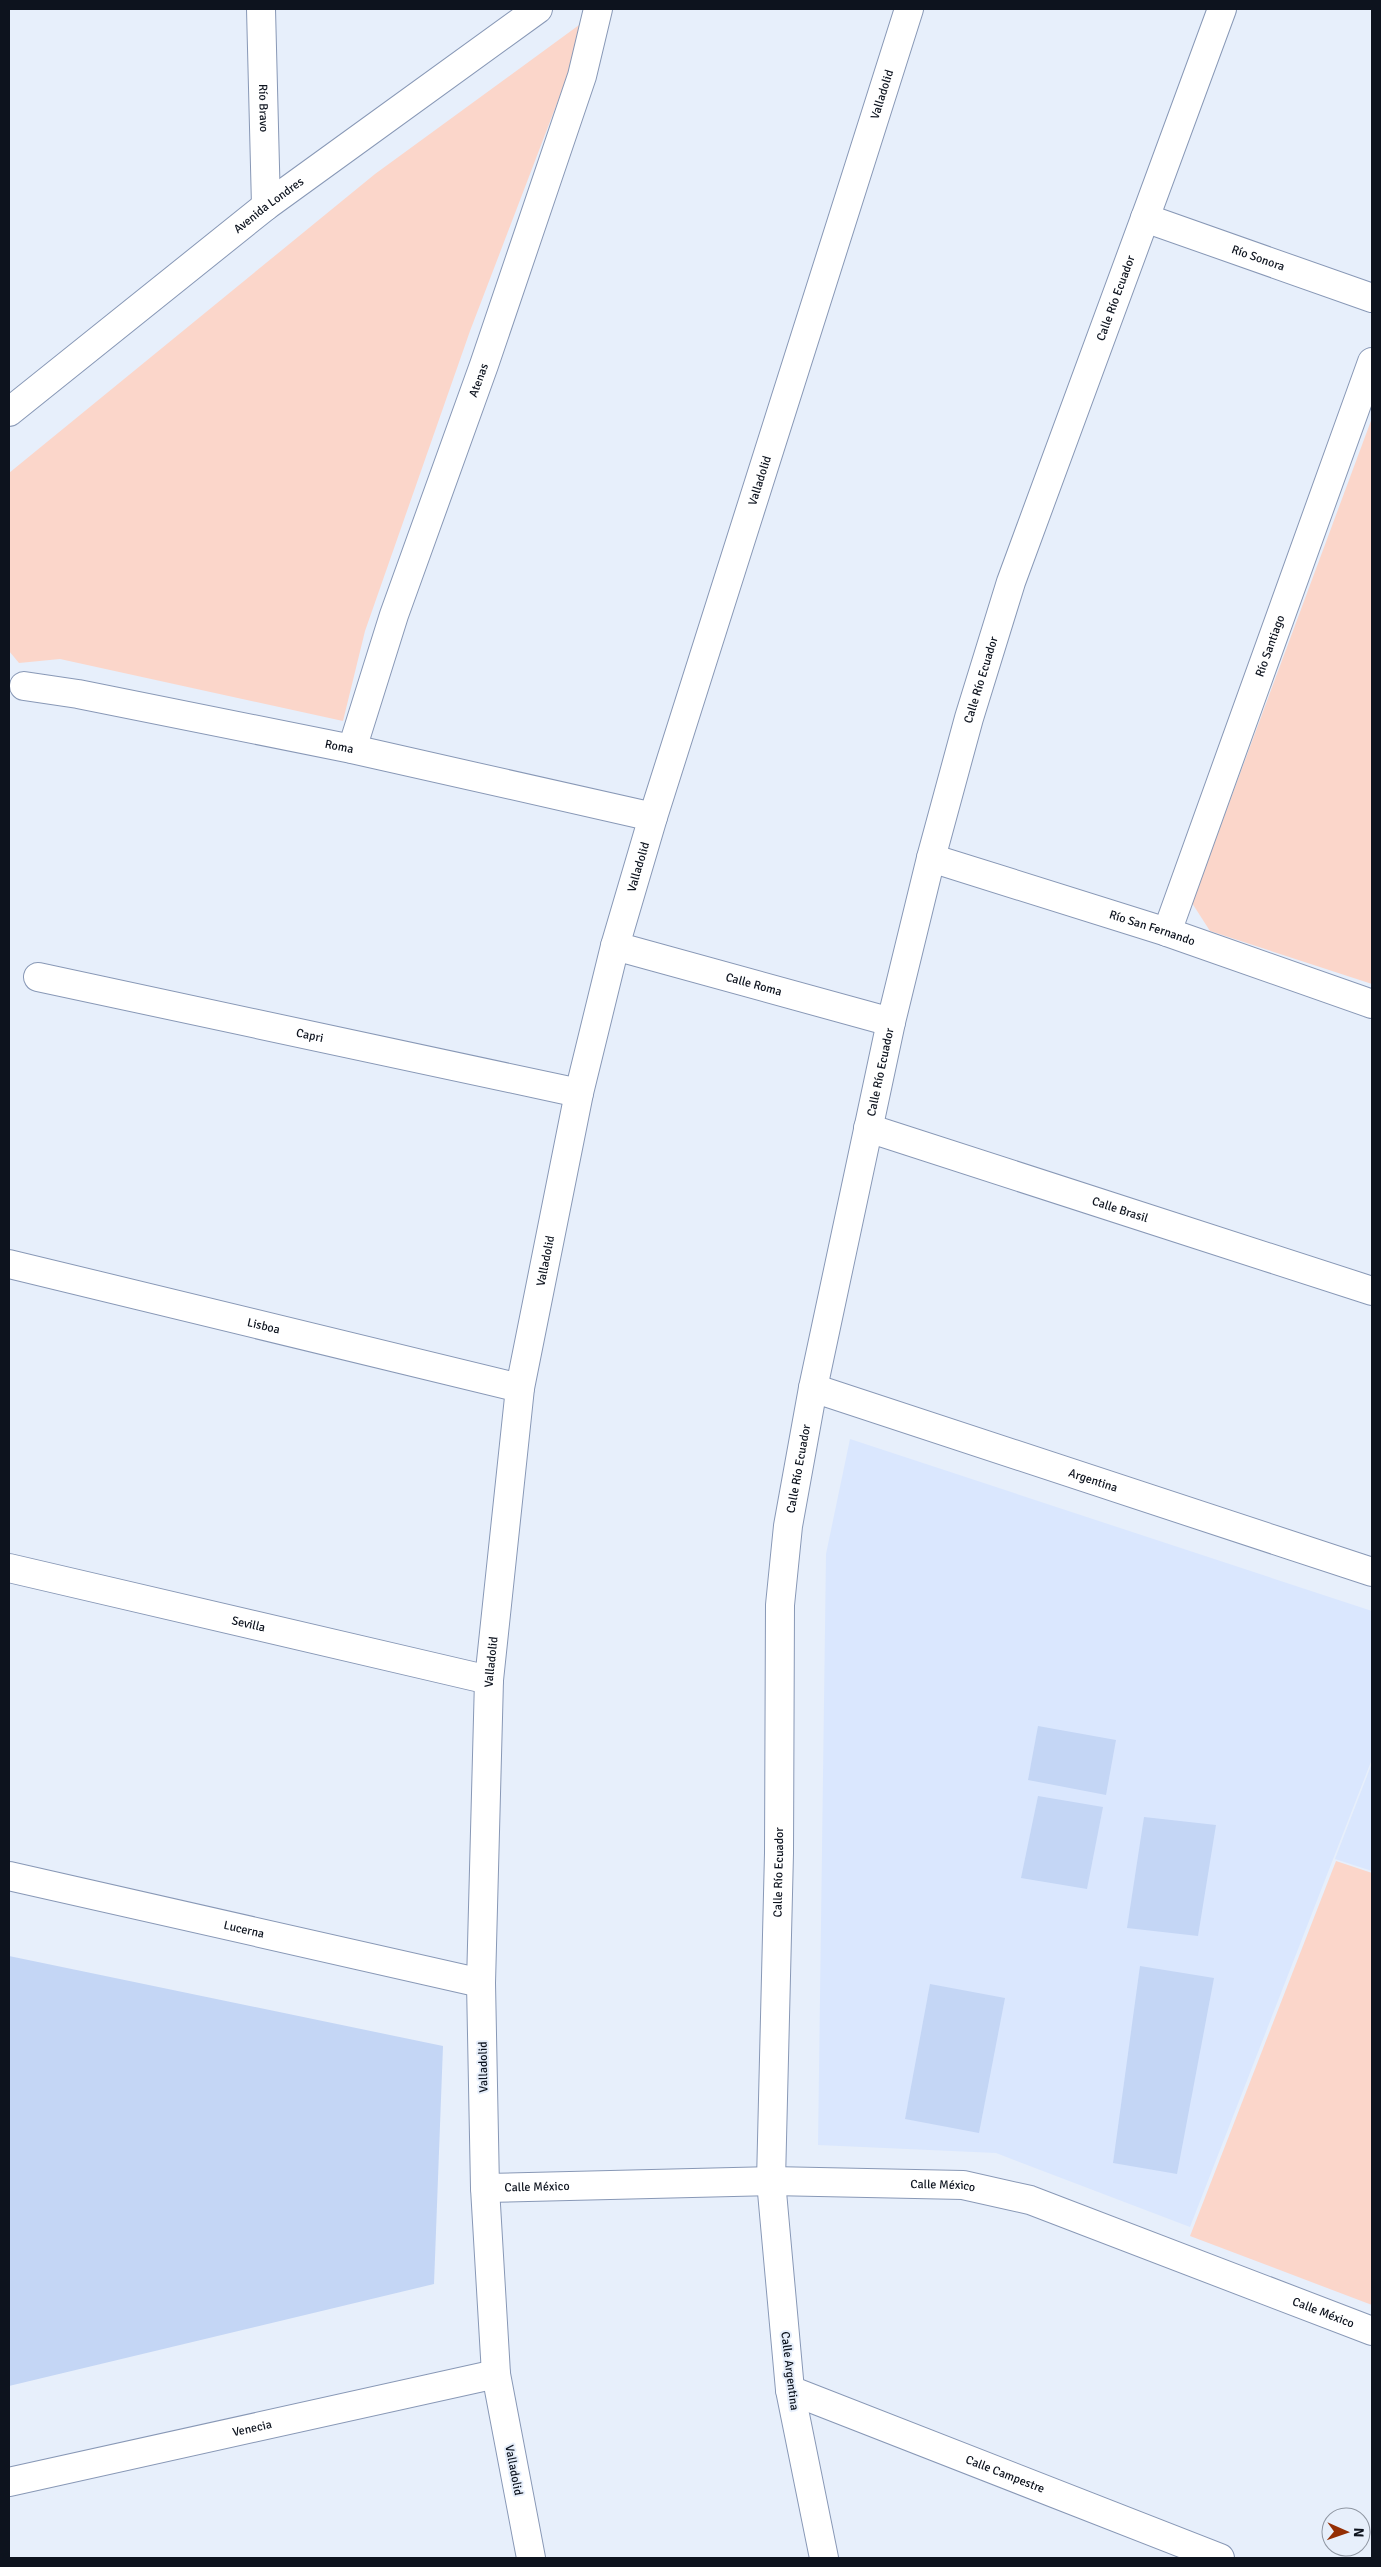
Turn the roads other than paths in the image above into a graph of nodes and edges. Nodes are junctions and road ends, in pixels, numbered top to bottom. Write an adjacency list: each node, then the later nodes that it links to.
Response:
1 (261, 9): 6 (street, Río Bravo)
2 (538, 9): 6 (street, Avenida Londres)
3 (598, 9): 12 (street, Atenas)
4 (909, 9): 13 (street, Valladolid)
5 (1222, 9): 7 (street, Calle Río Ecuador)
6 (266, 206): 10 (street, Avenida Londres)
7 (1145, 218): 8 (street, Río Sonora); 14 (street, Calle Río Ecuador)
8 (1372, 298)
9 (1372, 362): 15 (street, Río Santiago)
10 (9, 412)
11 (24, 686): 12 (street, Roma)
12 (352, 749): 13 (street, Roma)
13 (653, 817): 16 (street, Valladolid)
14 (930, 858): 15 (street, Río San Fernando); 19 (street, Calle Río Ecuador)
15 (1167, 932): 18 (street, Río San Fernando)
16 (615, 946): 19 (street, Calle Roma); 20 (street, Valladolid)
17 (38, 977): 20 (street, Capri)
18 (1372, 1004)
19 (891, 1022): 21 (street, Calle Río Ecuador)
20 (579, 1093): 24 (street, Valladolid)
21 (868, 1128): 23 (street, Calle Brasil); 25 (street, Calle Río Ecuador)
22 (9, 1264): 24 (street, Lisboa)
23 (1372, 1290)
24 (520, 1388): 28 (street, Valladolid)
25 (813, 1388): 27 (street, Argentina); 31 (street, Calle Río Ecuador)
26 (9, 1568): 28 (street, Sevilla)
27 (1372, 1572)
28 (489, 1680): 30 (street, Valladolid)
29 (9, 1876): 30 (street, Lucerna)
30 (481, 1983): 32 (street, Valladolid)
31 (771, 2181): 32 (street, Calle México); 33 (street, Calle México); 35 (street, Calle Argentina)
32 (485, 2188): 34 (street, Valladolid)
33 (1372, 2331)
34 (496, 2374): 36 (street, Venecia); 37 (street, Valladolid)
35 (790, 2390): 38 (street, Calle Argentina); 39 (street, Calle Campestre)
36 (9, 2482)
37 (531, 2558)
38 (824, 2558)
39 (1220, 2558)

